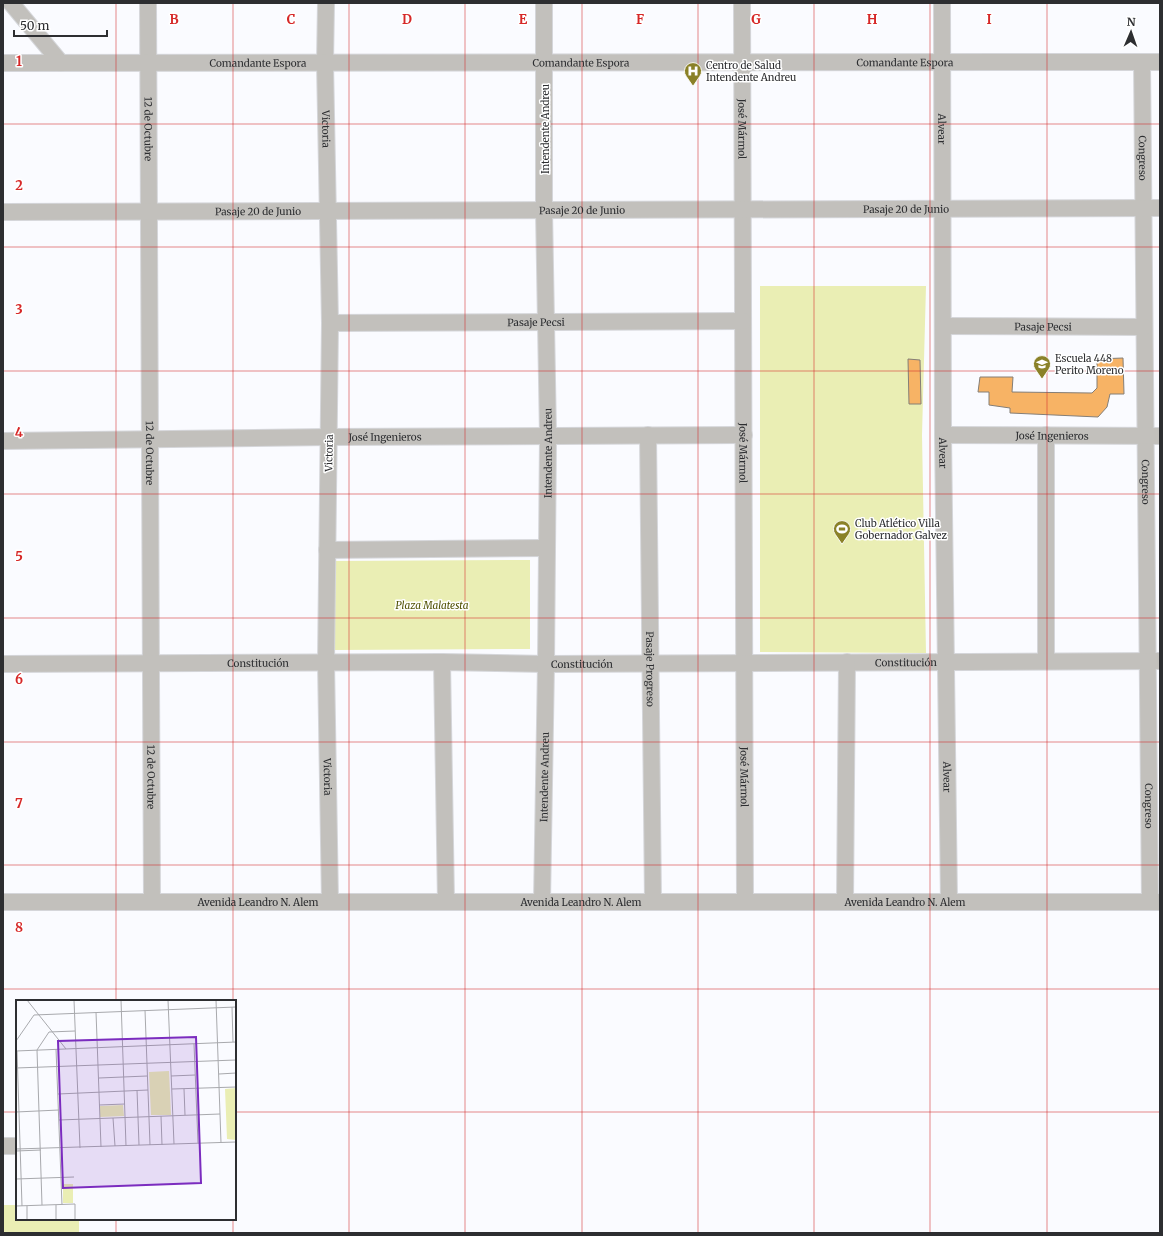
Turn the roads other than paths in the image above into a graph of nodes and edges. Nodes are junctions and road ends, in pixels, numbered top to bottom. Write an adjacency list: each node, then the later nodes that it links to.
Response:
1 (11, 3): 13 (street)
2 (148, 3): 14 (street, 12 de Octubre)
3 (326, 3): 15 (street, Victoria)
4 (544, 3): 7 (street, Intendente Andreu)
5 (742, 3): 8 (street, José Mármol)
6 (942, 3): 9 (street, Alvear)
7 (545, 62): 8 (street, Comandante Espora); 15 (street, Comandante Espora); 20 (street, Intendente Andreu)
8 (743, 62): 9 (street, Comandante Espora); 18 (street, José Mármol)
9 (942, 62): 10 (street, Comandante Espora); 19 (street, Alvear)
10 (1142, 62): 11 (street, Comandante Espora); 16 (street, Congreso)
11 (1160, 62)
12 (3, 63): 13 (street, Comandante Espora)
13 (61, 63): 14 (street, Comandante Espora)
14 (149, 63): 15 (street, Comandante Espora); 23 (street, 12 de Octubre)
15 (325, 63): 21 (street, Victoria)
16 (1143, 208): 17 (street, Pasaje 20 de Junio); 19 (street, Pasaje 20 de Junio); 28 (street, Congreso)
17 (1160, 208)
18 (743, 209): 19 (street, Pasaje 20 de Junio); 20 (street, Pasaje 20 de Junio); 24 (street, José Mármol)
19 (942, 209): 27 (street, Alvear)
20 (544, 210): 21 (street, Pasaje 20 de Junio); 25 (street, Intendente Andreu)
21 (328, 211): 23 (street, Pasaje 20 de Junio); 26 (street, Victoria)
22 (3, 212): 23 (street, Pasaje 20 de Junio)
23 (149, 212): 36 (street, 12 de Octubre)
24 (742, 321): 25 (street, Pasaje Pecsi); 30 (street, José Mármol)
25 (546, 322): 26 (street, Pasaje Pecsi); 32 (street, Intendente Andreu)
26 (330, 323): 35 (street, Victoria)
27 (943, 326): 28 (street, Pasaje Pecsi); 31 (street, Alvear)
28 (1144, 327): 34 (street, Congreso)
29 (648, 435): 30 (street, José Ingenieros); 32 (street, José Ingenieros); 46 (street, Pasaje Progreso)
30 (744, 435): 47 (street, José Mármol)
31 (943, 435): 33 (street, José Ingenieros); 45 (street, Alvear)
32 (548, 436): 35 (street, José Ingenieros); 38 (street, Intendente Andreu)
33 (1046, 436): 34 (street, José Ingenieros); 40 (street)
34 (1152, 436): 41 (street, Congreso)
35 (329, 437): 36 (street, José Ingenieros); 39 (street, Victoria)
36 (150, 440): 37 (street, José Ingenieros); 49 (street, 12 de Octubre)
37 (3, 441)
38 (546, 548): 39 (street); 50 (street, Intendente Andreu)
39 (327, 550): 42 (street, Victoria)
40 (1046, 661): 41 (street, Constitución); 45 (street, Constitución)
41 (1154, 661): 60 (street, Congreso)
42 (326, 662): 43 (street, Constitución); 49 (street, Constitución); 53 (street, Victoria)
43 (442, 662): 50 (street, Constitución); 54 (street)
44 (846, 662): 45 (street, Constitución); 47 (street, Constitución); 58 (street)
45 (946, 662): 59 (street, Alvear)
46 (650, 663): 47 (street, Constitución); 50 (street, Constitución); 56 (street, Pasaje Progreso)
47 (745, 663): 57 (street, José Mármol)
48 (3, 664): 49 (street, Constitución)
49 (151, 664): 52 (street, 12 de Octubre)
50 (546, 664): 55 (street, Intendente Andreu)
51 (3, 902): 52 (street, Avenida Leandro N. Alem)
52 (152, 902): 53 (street, Avenida Leandro N. Alem)
53 (330, 902): 54 (street, Avenida Leandro N. Alem)
54 (446, 902): 55 (street, Avenida Leandro N. Alem)
55 (542, 902): 56 (street, Avenida Leandro N. Alem)
56 (653, 902): 57 (street, Avenida Leandro N. Alem)
57 (745, 902): 58 (street, Avenida Leandro N. Alem)
58 (845, 902): 59 (street, Avenida Leandro N. Alem)
59 (948, 902): 60 (street, Avenida Leandro N. Alem)
60 (1155, 902)
61 (3, 1146): 62 (street)
62 (16, 1146)

